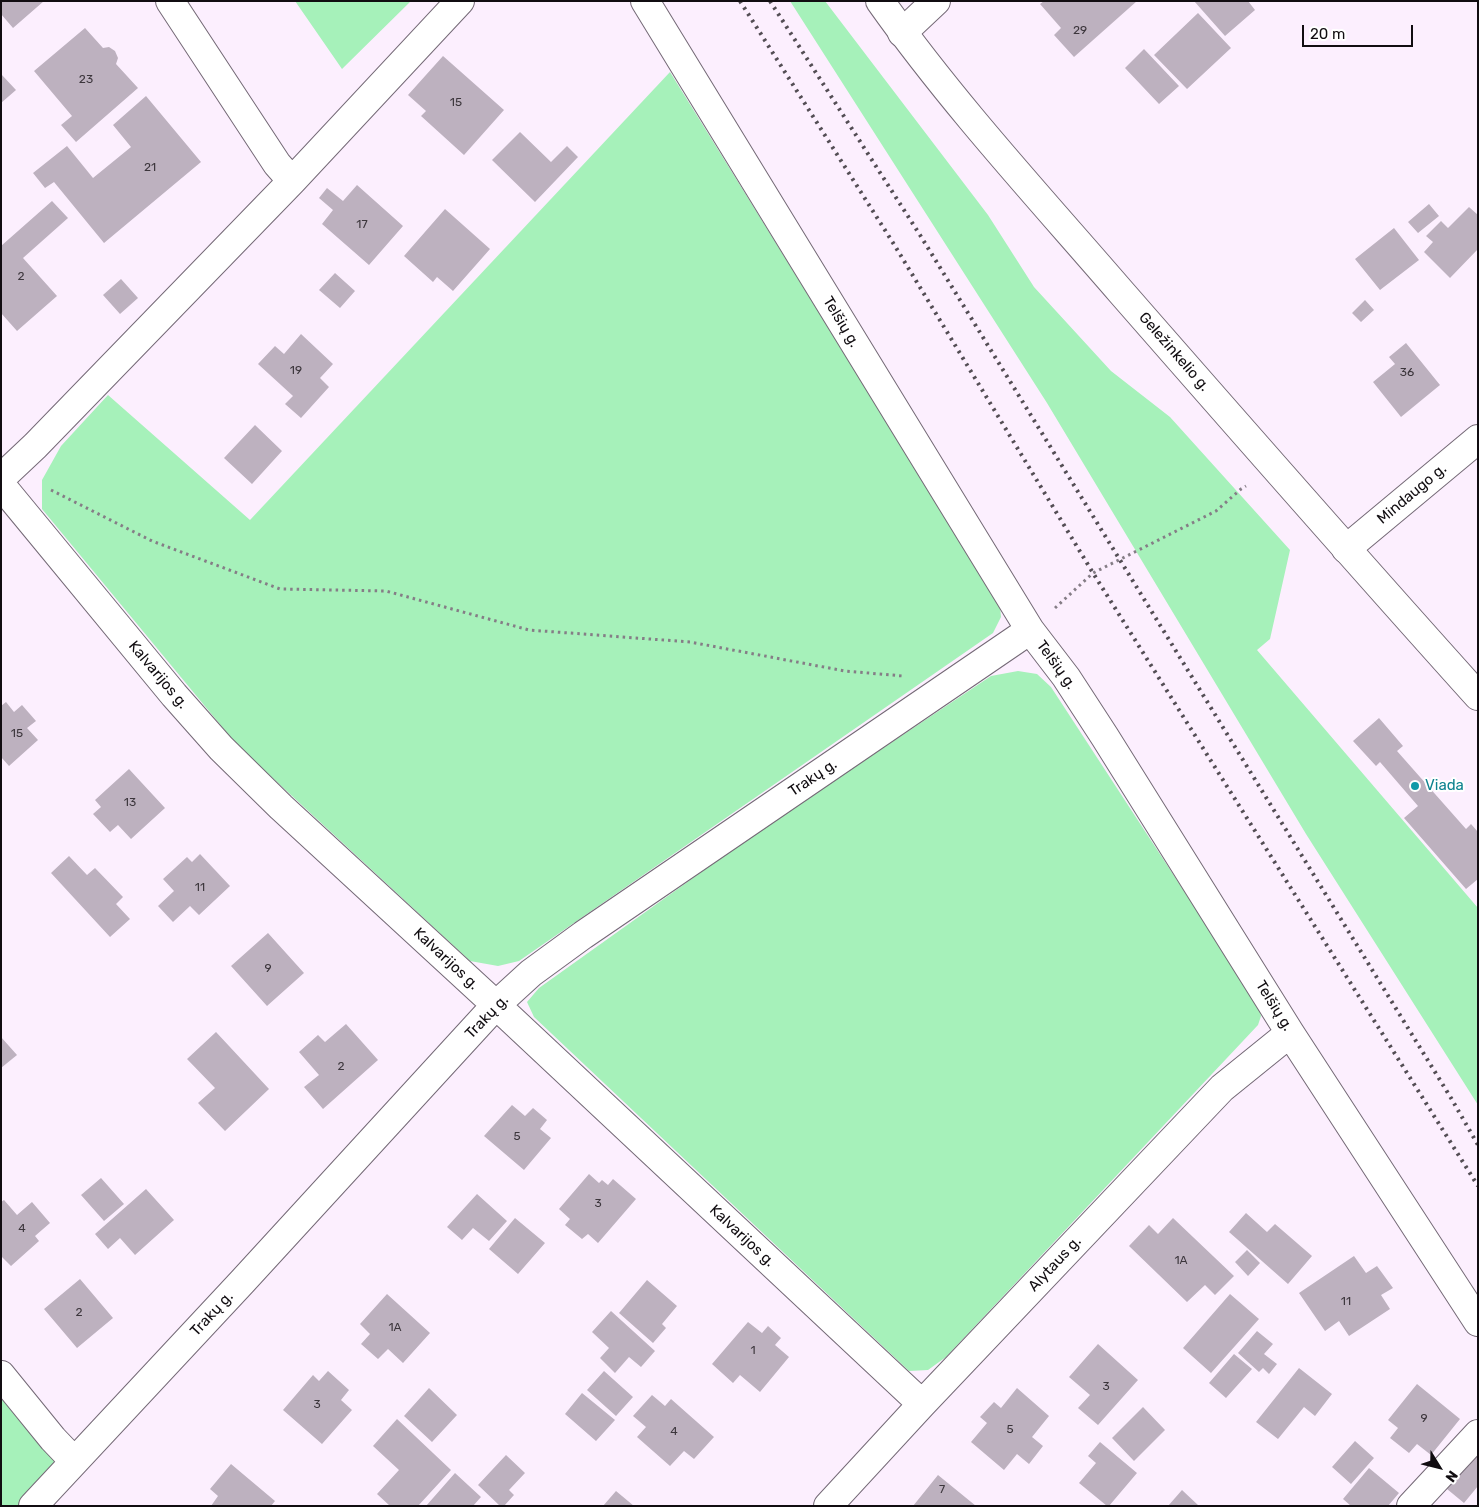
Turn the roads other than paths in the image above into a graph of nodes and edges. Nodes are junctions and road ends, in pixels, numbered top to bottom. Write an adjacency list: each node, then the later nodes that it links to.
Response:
1 (170, 1): 7 (street)
2 (460, 1): 7 (street)
3 (645, 1): 12 (street, Telšių g.)
4 (880, 1): 6 (street, Geležinkelio g.)
5 (936, 1): 6 (street)
6 (902, 33): 11 (street, Geležinkelio g.)
7 (292, 181): 9 (street)
8 (1478, 439): 11 (street, Mindaugo g.)
9 (1, 478)
10 (1, 485): 14 (street, Kalvarijos g.)
11 (1346, 549): 13 (street, Geležinkelio g.)
12 (1030, 630): 14 (street, Trakų g.); 15 (street, Telšių g.)
13 (1478, 696)
14 (496, 1006): 18 (street, Kalvarijos g.); 20 (street, Trakų g.)
15 (1290, 1033): 16 (street, Telšių g.); 18 (street, Alytaus g.)
16 (1478, 1322)
17 (1, 1375): 20 (street)
18 (922, 1404): 22 (street, Alytaus g.)
19 (1478, 1434): 23 (street)
20 (74, 1461): 21 (street, Trakų g.)
21 (33, 1506)
22 (828, 1506)
23 (1411, 1506)

